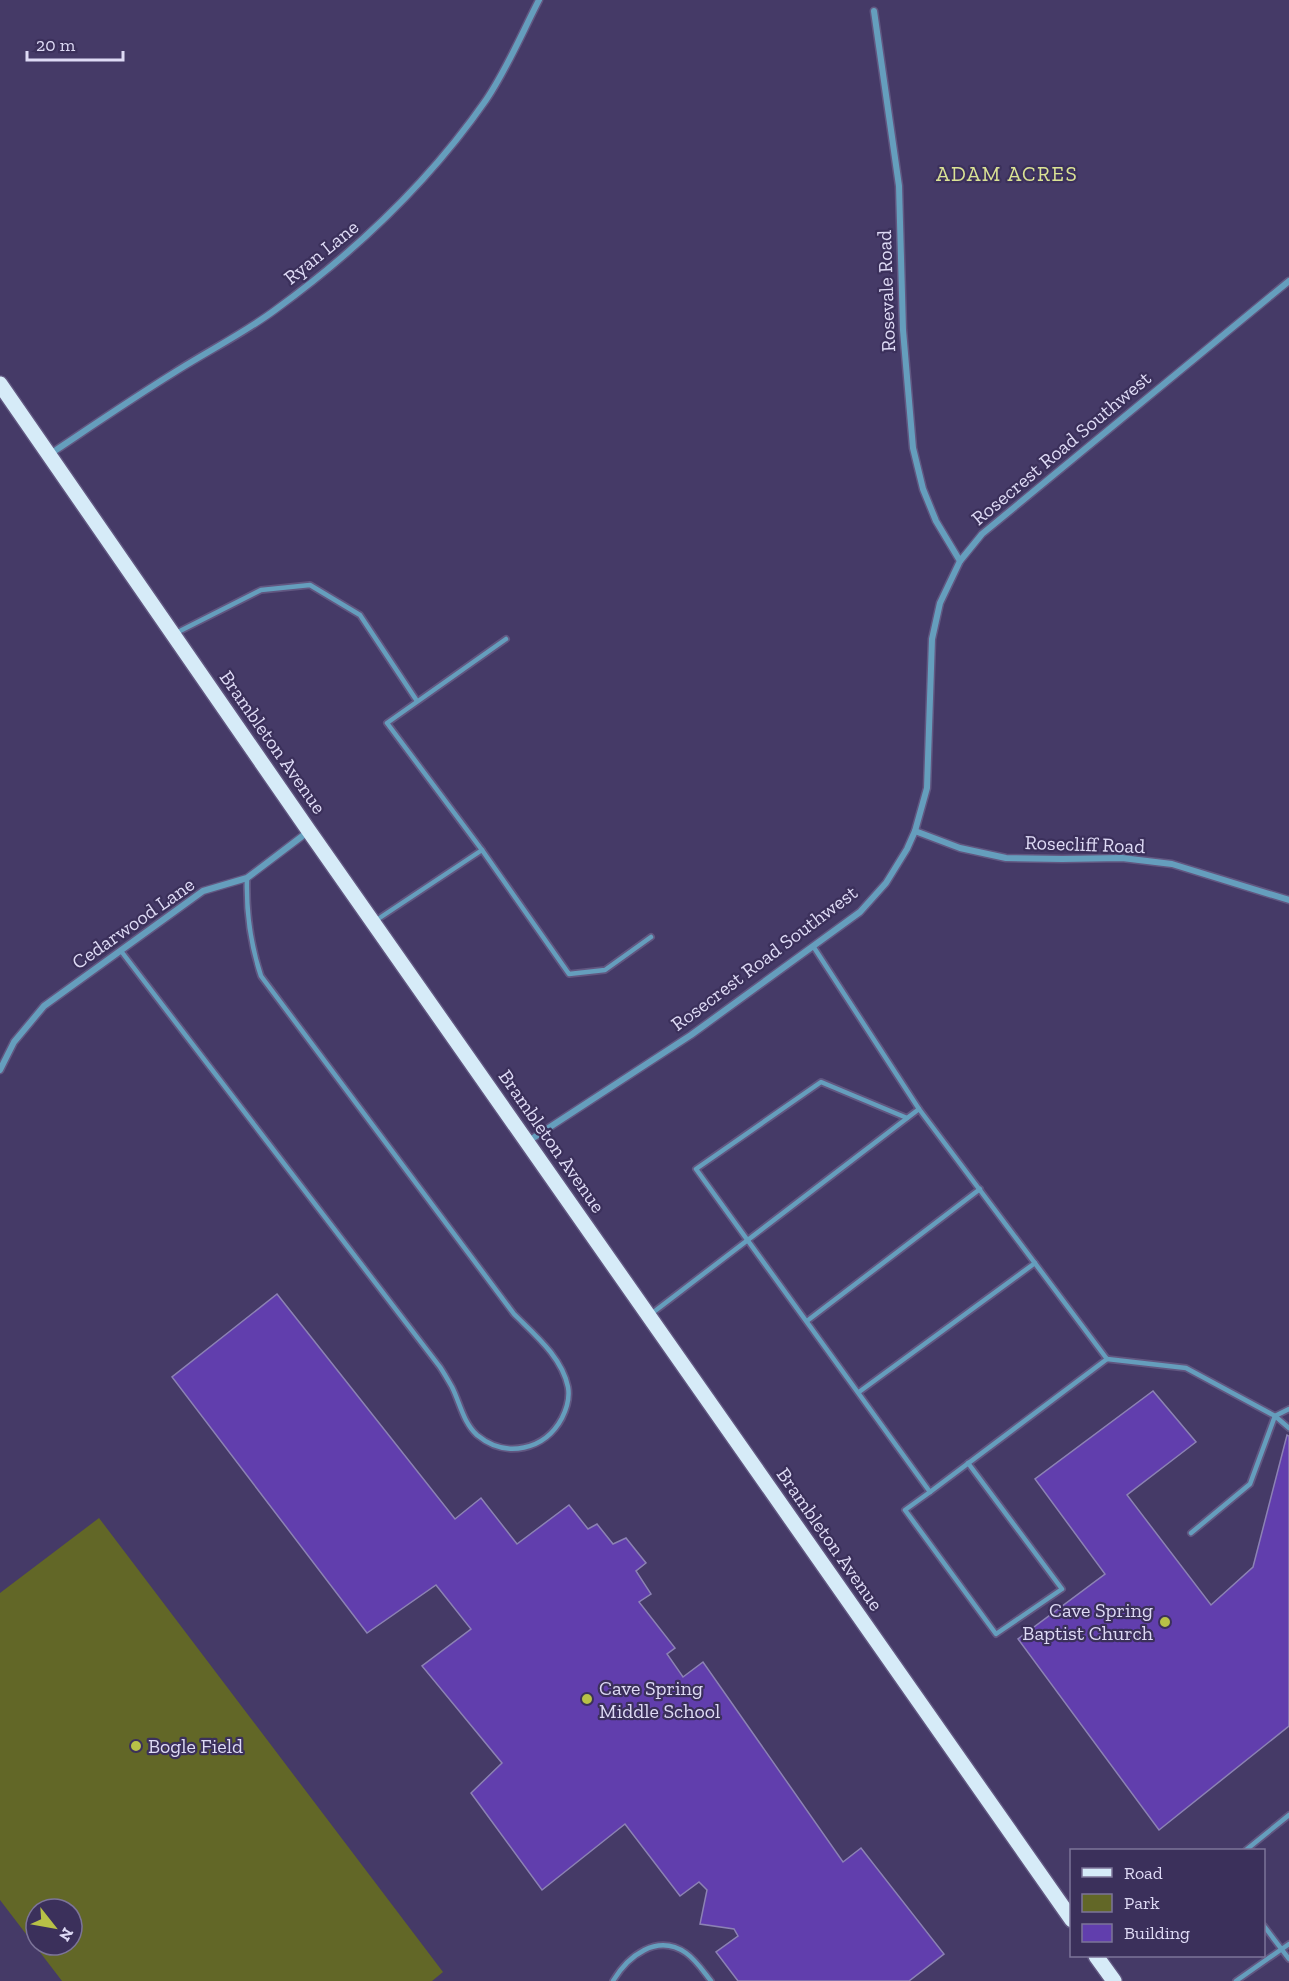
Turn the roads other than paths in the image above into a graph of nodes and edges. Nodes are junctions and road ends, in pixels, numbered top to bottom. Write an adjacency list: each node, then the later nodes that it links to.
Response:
1 (540, 0): 5 (street, Ryan Lane)
2 (874, 11): 6 (street, Rosevale Road)
3 (1289, 281): 6 (street, Rosecrest Road Southwest)
4 (0, 384): 5 (main road, Brambleton Avenue)
5 (50, 454): 7 (main road, Brambleton Avenue)
6 (960, 561): 11 (street, Rosecrest Road Southwest)
7 (173, 634): 9 (lane); 10 (main road, Brambleton Avenue)
8 (506, 639): 9 (lane)
9 (417, 701): 12 (lane)
10 (309, 831): 13 (street, Cedarwood Lane); 15 (main road, Brambleton Avenue)
11 (915, 831): 14 (street, Rosecliff Road); 17 (street, Rosecrest Road Southwest)
12 (482, 850): 15 (lane); 16 (lane)
13 (247, 878): 18 (street, Cedarwood Lane); 18 (lane)
14 (1289, 900)
15 (373, 922): 22 (main road, Brambleton Avenue)
16 (651, 937)
17 (813, 946): 20 (lane); 22 (street, Rosecrest Road Southwest)
18 (121, 951): 19 (street, Cedarwood Lane)
19 (0, 1070)
20 (919, 1109): 21 (lane); 23 (lane)
21 (907, 1118): 24 (lane); 24 (lane)
22 (527, 1142): 26 (main road, Brambleton Avenue)
23 (980, 1189): 25 (lane); 27 (lane)
24 (748, 1239): 26 (lane); 27 (lane)
25 (1035, 1263): 28 (lane); 29 (lane)
26 (649, 1316): 38 (main road, Brambleton Avenue)
27 (807, 1321): 29 (lane)
28 (1107, 1359): 31 (lane); 33 (lane)
29 (859, 1392): 34 (lane)
30 (1289, 1409): 31 (lane)
31 (1275, 1416): 32 (lane); 35 (lane)
32 (1289, 1428)
33 (968, 1463): 34 (lane); 34 (lane)
34 (930, 1492)
35 (1191, 1533)
36 (1289, 1815): 37 (lane)
37 (1248, 1849)
38 (1070, 1919)
39 (1265, 1928): 41 (lane)
40 (1289, 1944): 41 (lane)
41 (1282, 1949): 43 (lane); 47 (lane)
42 (1097, 1957): 46 (main road)
43 (1289, 1959)
44 (613, 1981): 45 (lane)
45 (711, 1981)
46 (1114, 1981)
47 (1236, 1981)

